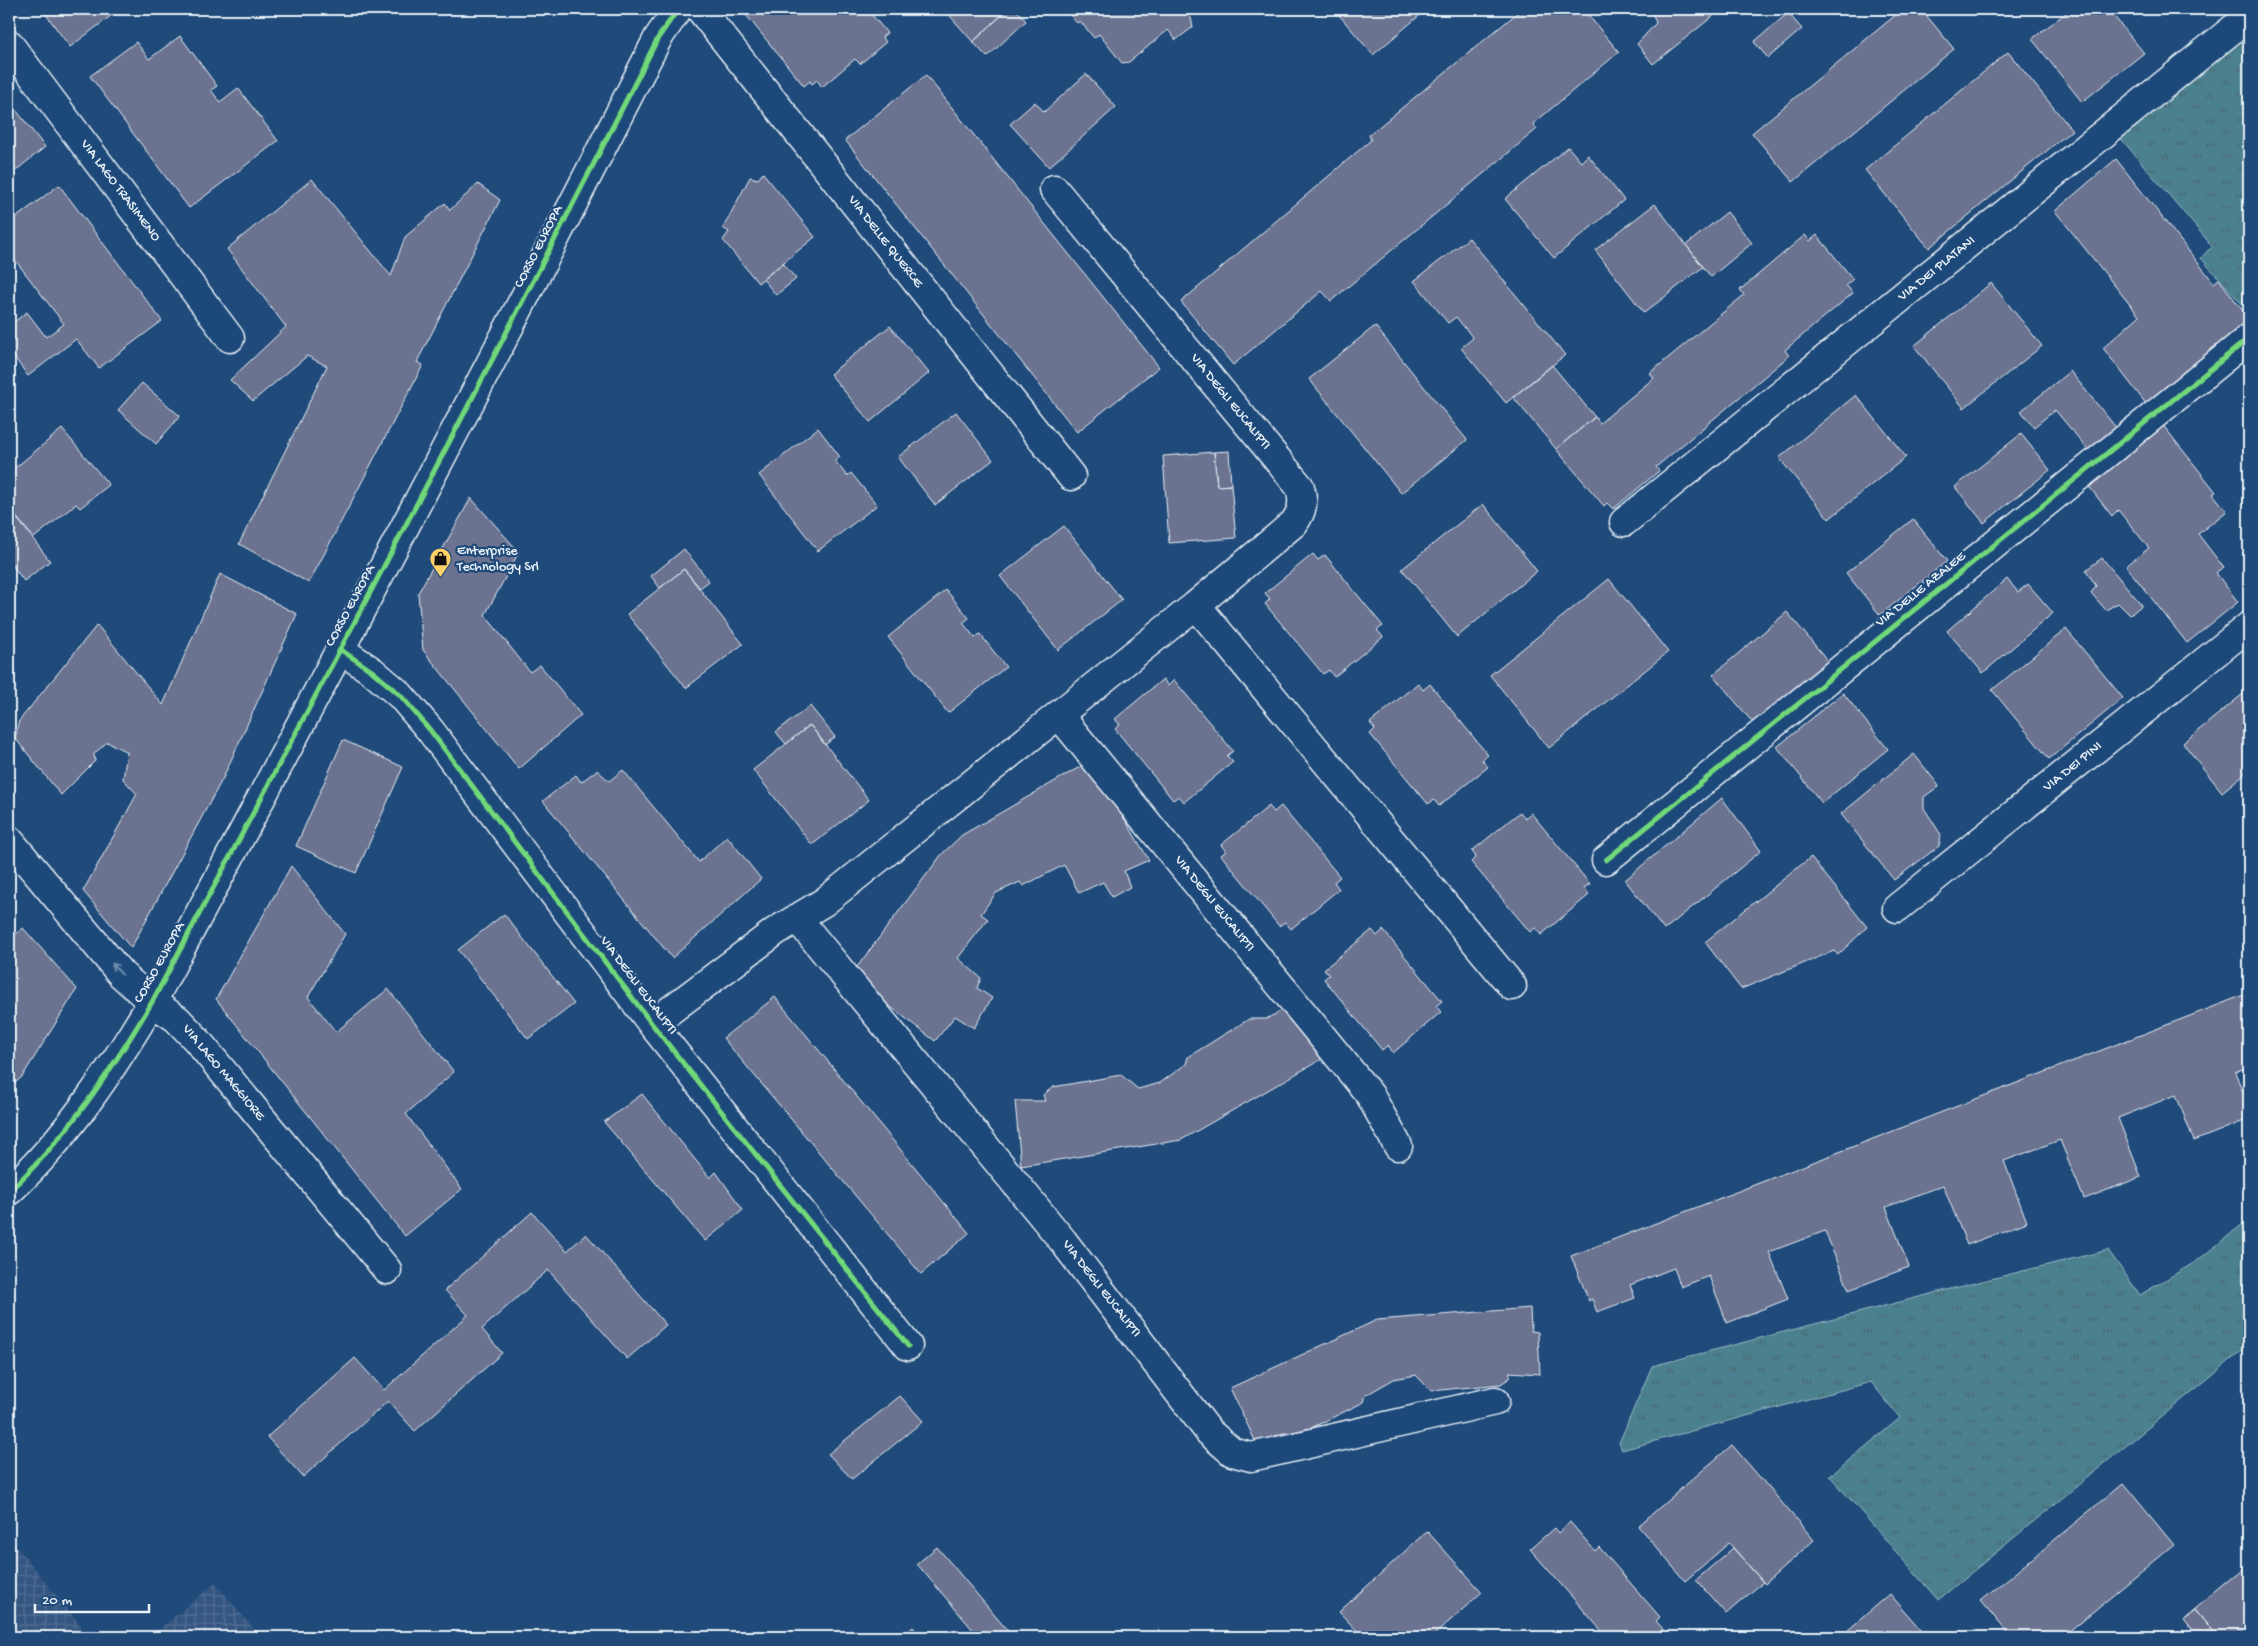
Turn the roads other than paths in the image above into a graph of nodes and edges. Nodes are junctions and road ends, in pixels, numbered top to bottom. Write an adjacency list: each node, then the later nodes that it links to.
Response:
1 (678, 9): 12 (street, CORSO EUROPA)
2 (700, 9): 8 (street, VIA DELLE QUERCE)
3 (2249, 16): 9 (street, VIA DEI PLATANI)
4 (9, 44): 6 (street, VIA LAGO TRASIMENO)
5 (1054, 189): 10 (street, VIA DEGLI EUCALIPTI)
6 (230, 338)
7 (2249, 338): 15 (street, VIA DELLE AZALEE)
8 (1071, 476)
9 (1624, 522)
10 (1196, 605): 13 (street, VIA DEGLI EUCALIPTI); 18 (street)
11 (2249, 626): 16 (street, VIA DEI PINI)
12 (341, 650): 19 (street, CORSO EUROPA); 20 (street, VIA DEGLI EUCALIPTI)
13 (1059, 715): 17 (street, VIA DEGLI EUCALIPTI); 21 (street, VIA DEGLI EUCALIPTI)
14 (9, 840): 19 (street, VIA LAGO MAGGIORE, one-way to 14)
15 (1606, 860)
16 (1897, 908)
17 (797, 918): 20 (street, VIA DEGLI EUCALIPTI); 25 (street, VIA DEGLI EUCALIPTI)
18 (1512, 986)
19 (152, 1002): 22 (street, CORSO EUROPA); 23 (street, VIA LAGO MAGGIORE)
20 (652, 1024): 24 (street, VIA DEGLI EUCALIPTI)
21 (1398, 1146)
22 (9, 1191)
23 (387, 1270)
24 (908, 1346)
25 (1495, 1401)

